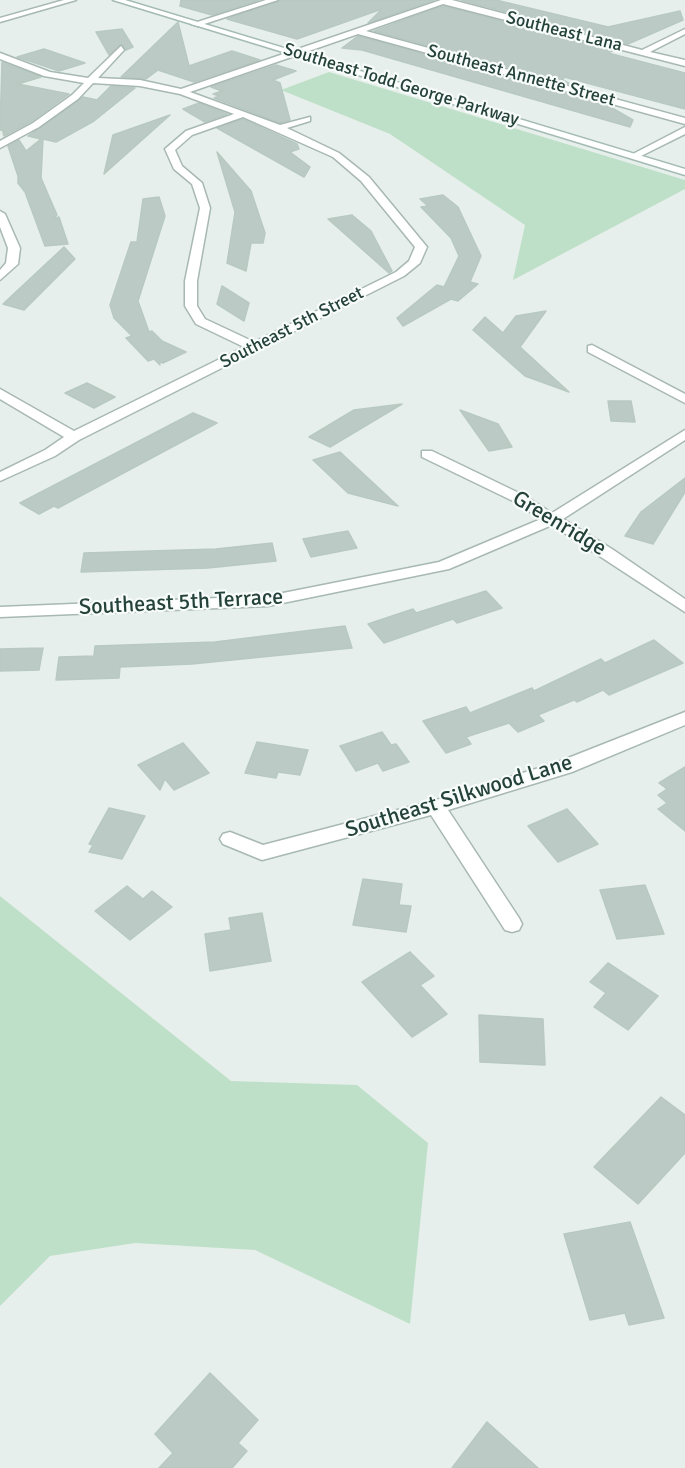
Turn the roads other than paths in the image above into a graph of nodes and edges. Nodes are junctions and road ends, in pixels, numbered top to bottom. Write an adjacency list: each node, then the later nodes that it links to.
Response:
1 (72, 0): 5 (street)
2 (117, 0): 6 (street, Southeast Todd George Parkway)
3 (274, 0): 6 (street)
4 (446, 1): 7 (street); 11 (street, Southeast Lana)
5 (0, 20)
6 (195, 24): 10 (street, Southeast Todd George Parkway)
7 (357, 31): 10 (street); 18 (street, Southeast Annette Street)
8 (685, 32): 11 (street)
9 (121, 48): 14 (street)
10 (296, 51): 15 (street); 22 (street, Southeast Todd George Parkway)
11 (642, 52): 13 (street, Southeast Lana)
12 (0, 56): 14 (street)
13 (685, 63)
14 (92, 80): 15 (street); 21 (street)
15 (182, 92): 16 (street)
16 (242, 114): 19 (street); 26 (street)
17 (307, 119): 19 (street)
18 (685, 121)
19 (278, 128): 26 (street, Southeast 5th Street)
20 (685, 130): 22 (street)
21 (0, 145)
22 (634, 156): 23 (street, Southeast Todd George Parkway)
23 (685, 172)
24 (0, 214): 25 (street)
25 (0, 277)
26 (254, 347): 31 (street, Southeast 5th Street)
27 (592, 350): 29 (street)
28 (0, 393): 31 (street)
29 (685, 399)
30 (685, 434): 34 (street, Southeast 5th Terrace)
31 (74, 437): 33 (street, Southeast 5th Street)
32 (427, 454): 34 (street, Greenridge)
33 (0, 477)
34 (550, 520): 35 (street, Greenridge); 36 (street, Southeast 5th Terrace)
35 (685, 607)
36 (0, 612)
37 (685, 718): 38 (street, Southeast Silkwood Lane)
38 (436, 807): 39 (street, Southeast Silkwood Lane); 40 (street)
39 (230, 839)
40 (512, 924)

